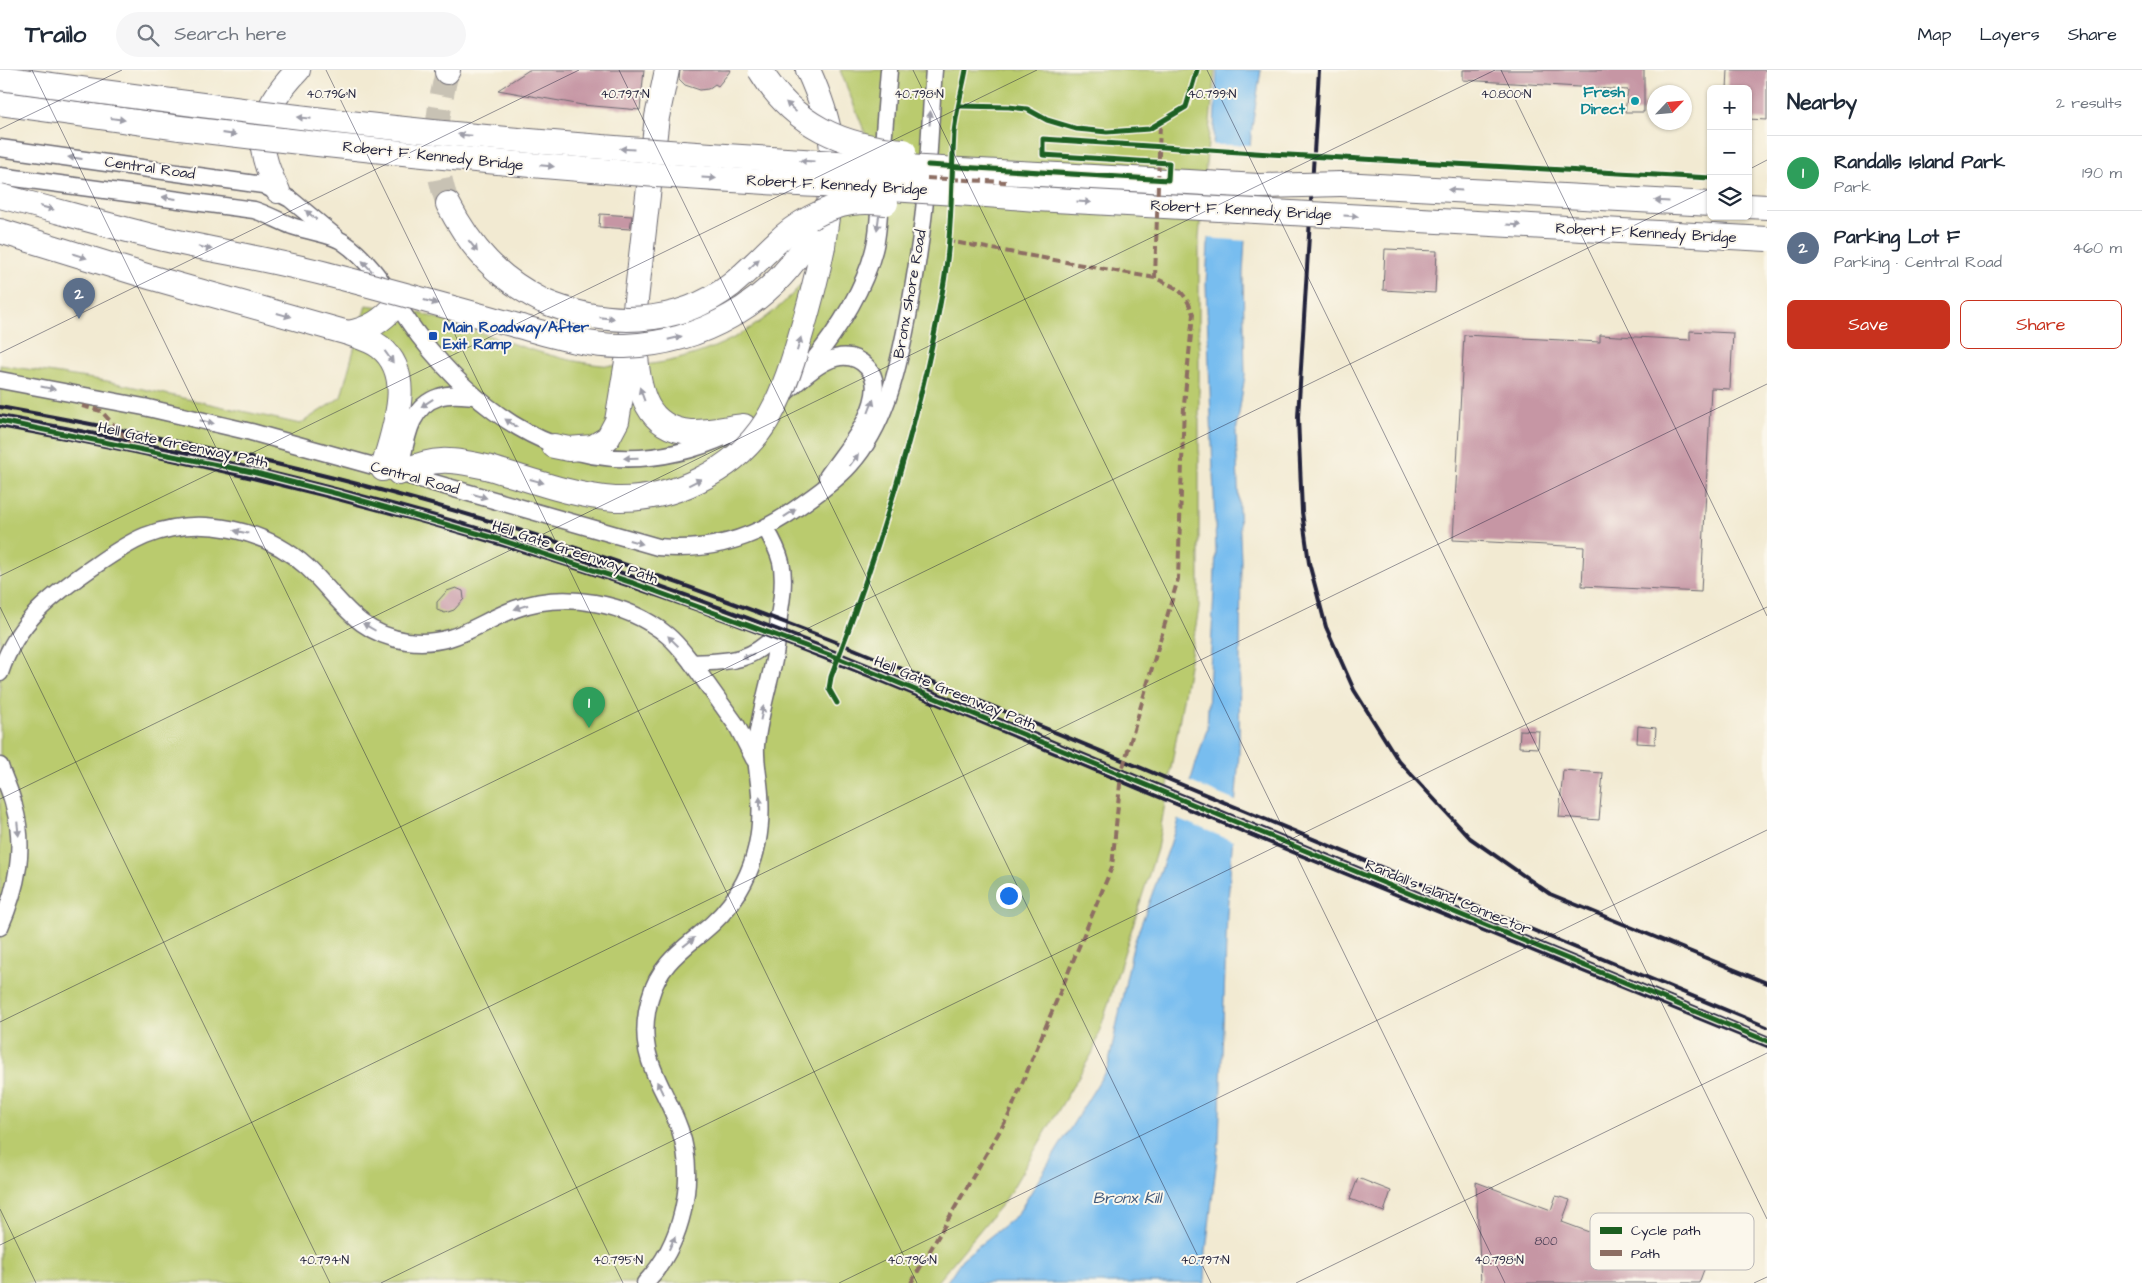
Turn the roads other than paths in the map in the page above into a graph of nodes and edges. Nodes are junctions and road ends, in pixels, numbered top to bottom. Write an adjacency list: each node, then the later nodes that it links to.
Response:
1 (298, 70): 14 (highway)
2 (656, 70): 10 (highway)
3 (667, 70): 10 (highway)
4 (760, 70): 13 (highway, one-way to 4, bridge)
5 (808, 70): 24 (highway)
6 (889, 70): 29 (street, one-way to 29)
7 (934, 70): 34 (street, Bronx Shore Road, one-way to 7)
8 (0, 78): 13 (highway, Robert F. Kennedy Bridge, one-way to 8, bridge)
9 (0, 103): 16 (highway, Robert F. Kennedy Bridge, one-way to 16, bridge)
10 (657, 117): 26 (highway)
11 (0, 148): 14 (street, Central Road, one-way to 11)
12 (0, 176): 23 (street, Central Road, one-way to 12)
13 (1341, 184): 18 (highway, Robert F. Kennedy Bridge, one-way to 13)
14 (278, 191): 23 (street, Central Road, one-way to 14)
15 (0, 196): 24 (highway, one-way to 24, bridge)
16 (1036, 199): 17 (highway, one-way to 16, bridge); 22 (highway, Robert F. Kennedy Bridge, one-way to 22, bridge)
17 (448, 204)
18 (1707, 204)
19 (1752, 206): 20 (highway)
20 (1767, 207)
21 (0, 231): 27 (highway, one-way to 27)
22 (1767, 239)
23 (342, 241): 25 (street, Central Road, one-way to 23)
24 (816, 242): 33 (highway, one-way to 24, bridge)
25 (397, 304): 27 (highway); 30 (street, Central Road)
26 (633, 326): 31 (highway, one-way to 26); 32 (highway)
27 (348, 333): 33 (highway, one-way to 33)
28 (0, 380): 33 (street, Central Road, one-way to 33)
29 (793, 386): 31 (street, Central Road); 34 (street, one-way to 29)
30 (474, 396): 32 (street, Central Road, one-way to 30); 33 (street, one-way to 33)
31 (744, 426): 32 (street, Central Road, one-way to 32)
32 (554, 446)
33 (391, 471): 35 (street, Central Road, one-way to 35)
34 (818, 492): 35 (street, Central Road, one-way to 34)
35 (766, 529): 36 (street)
36 (777, 634): 37 (street, one-way to 37); 39 (street, one-way to 36)
37 (692, 662): 38 (street, one-way to 38); 39 (street)
38 (0, 673)
39 (755, 761): 42 (street, one-way to 39)
40 (0, 766): 41 (street, one-way to 41)
41 (0, 927)
42 (645, 1283)

